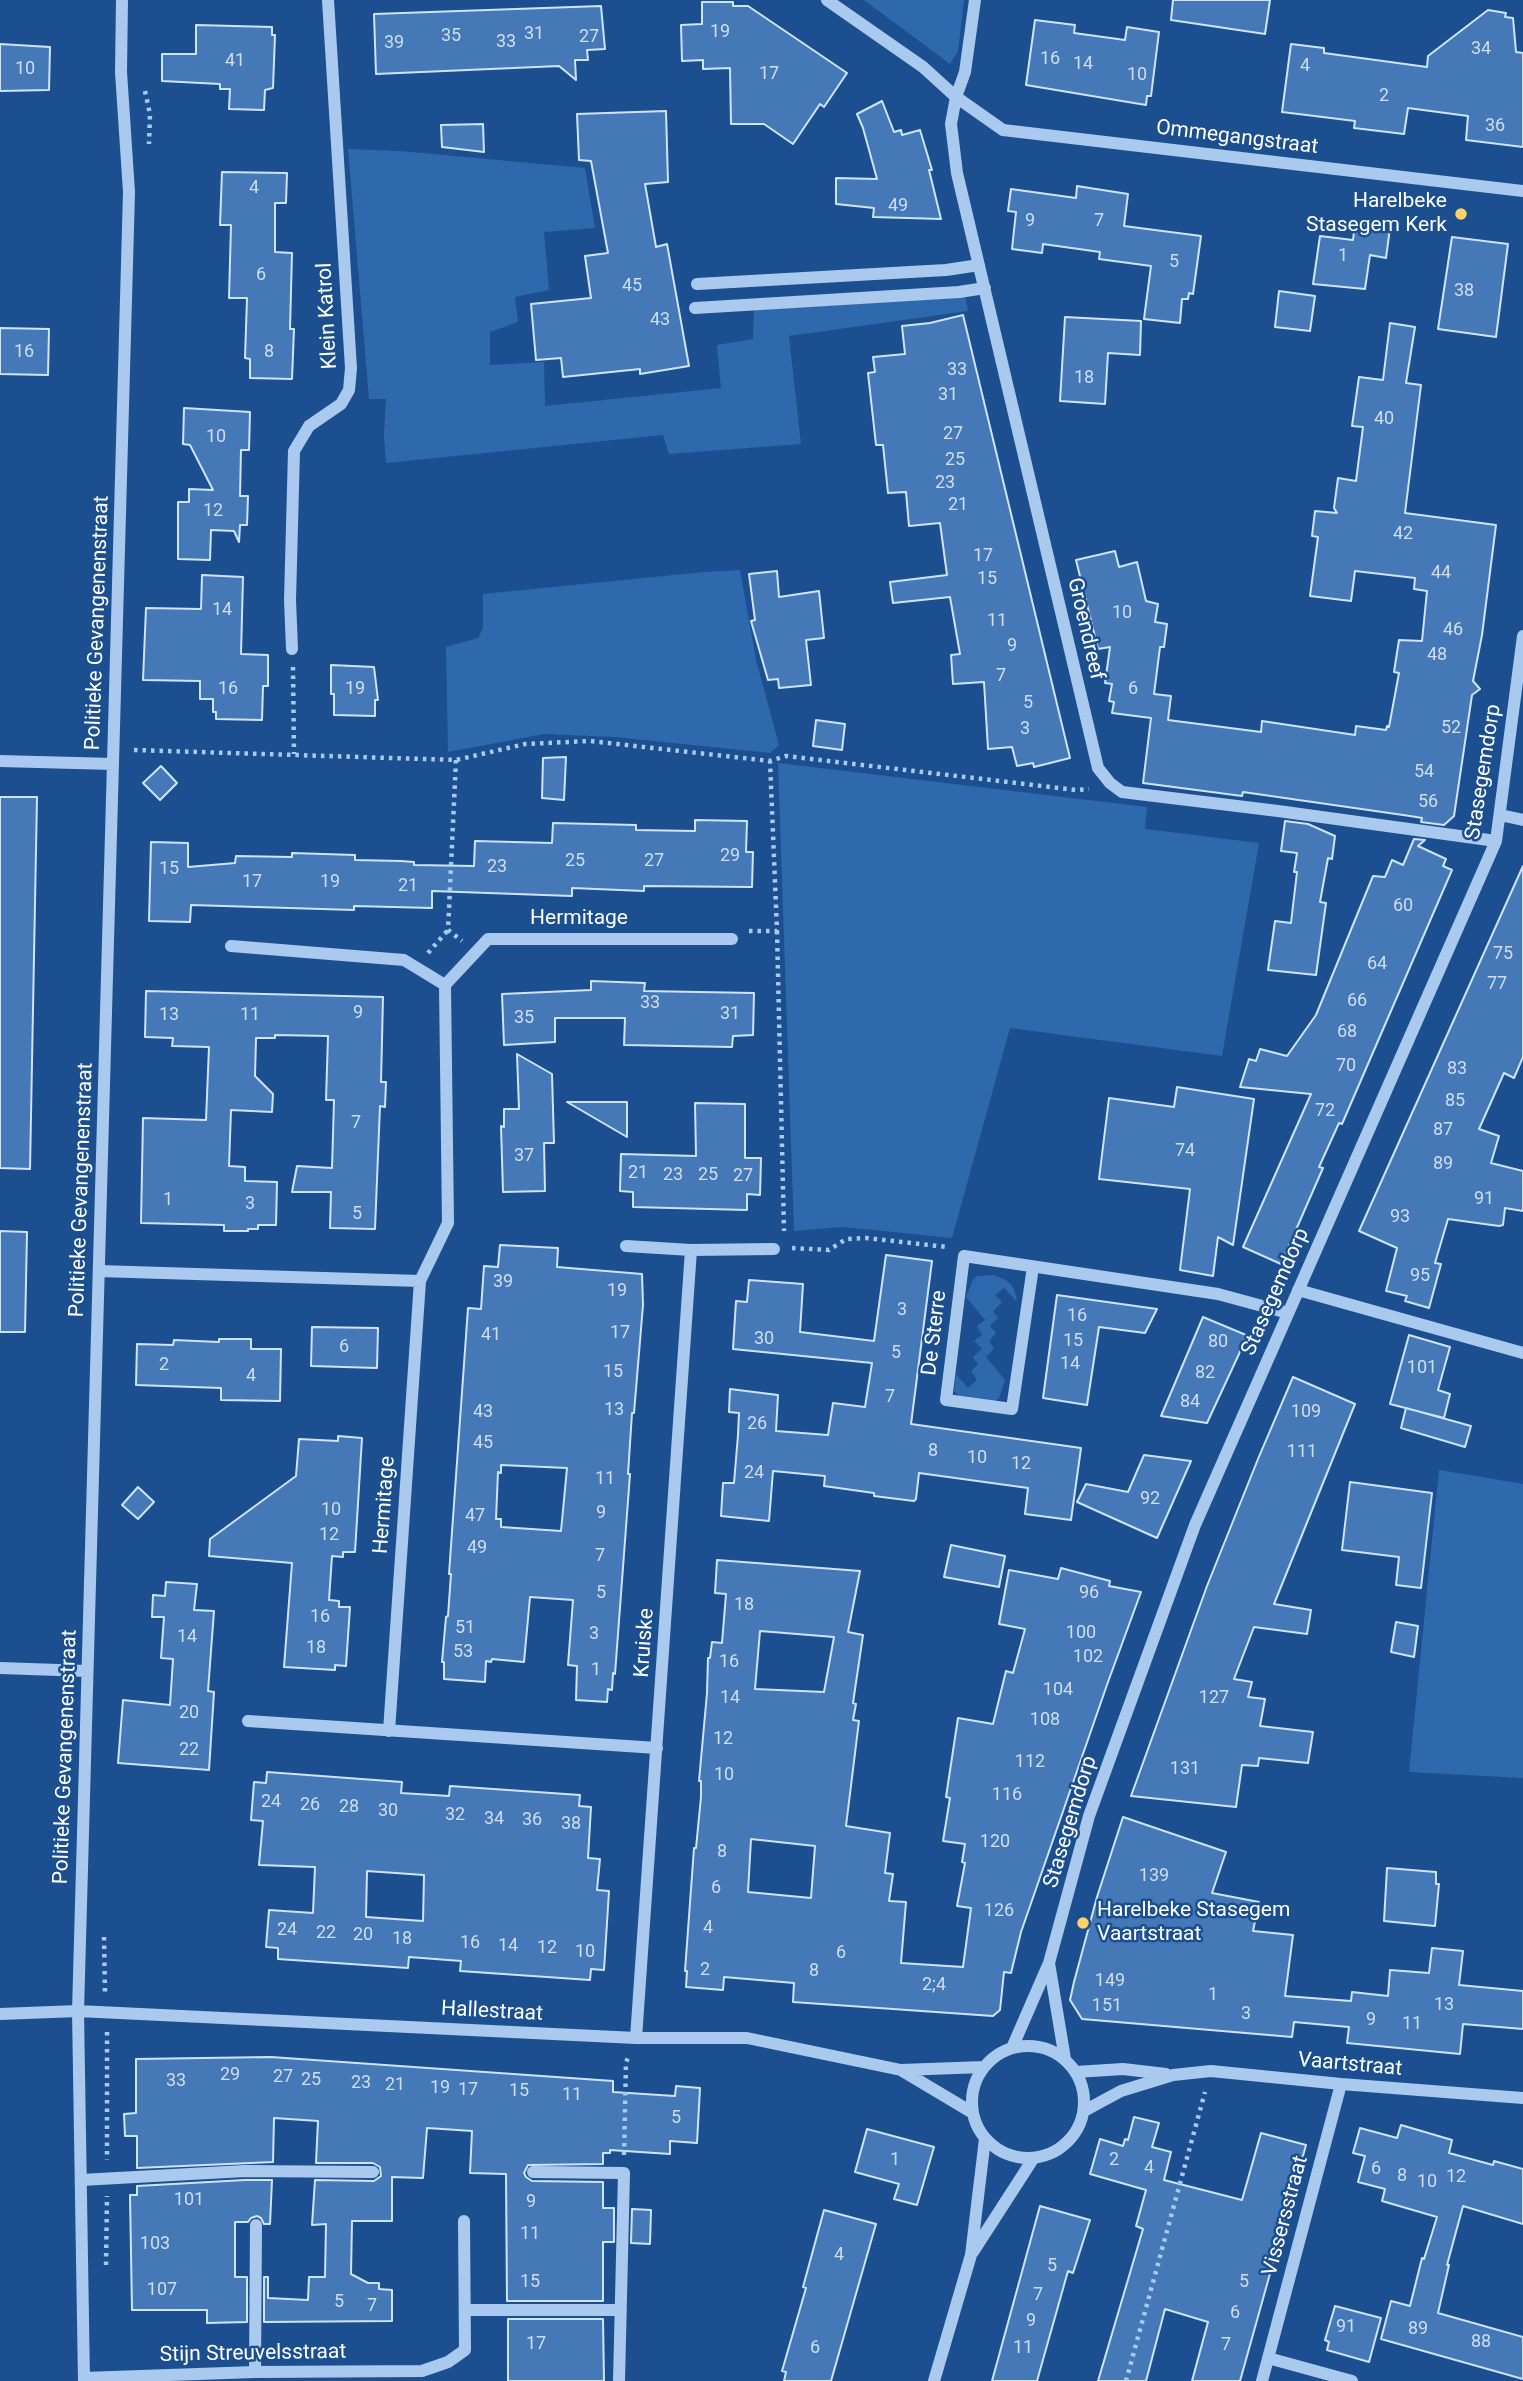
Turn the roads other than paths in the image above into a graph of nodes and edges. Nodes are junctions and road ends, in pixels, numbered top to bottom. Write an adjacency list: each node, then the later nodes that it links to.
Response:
1 (122, 0): 14 (street, Politieke Gevangenenstraat)
2 (328, 0): 12 (street, Klein Katrol)
3 (827, 0): 5 (street, Ommegangstraat)
4 (975, 0): 5 (street)
5 (956, 97): 6 (street, Ommegangstraat); 7 (street, Groendreef)
6 (1523, 191)
7 (979, 265): 8 (street); 9 (street, Groendreef)
8 (697, 284)
9 (985, 288): 10 (street); 17 (street, Groendreef)
10 (695, 308)
11 (1523, 636): 15 (street, Stasegemdorp)
12 (292, 649)
13 (0, 761): 14 (street)
14 (113, 764): 25 (street, Politieke Gevangenenstraat)
15 (1500, 815): 16 (street); 17 (street, Stasegemdorp)
16 (1523, 820)
17 (1496, 841): 27 (street, Stasegemdorp)
18 (732, 939): 20 (street, Hermitage)
19 (231, 946): 20 (street)
20 (445, 985): 26 (street, Hermitage)
21 (626, 1246): 23 (street)
22 (779, 1249): 23 (street)
23 (691, 1250): 34 (street, Kruiske)
24 (1033, 1267): 24 (street, De Sterre); 28 (street)
25 (99, 1271): 26 (street); 31 (street, Politieke Gevangenenstraat)
26 (419, 1281): 33 (street, Hermitage)
27 (1298, 1290): 28 (street, Stasegemdorp); 29 (street)
28 (1288, 1314): 35 (street, Stasegemdorp)
29 (1523, 1353)
30 (0, 1668): 31 (street)
31 (87, 1671): 36 (street, Politieke Gevangenenstraat)
32 (248, 1721): 33 (street)
33 (390, 1731): 34 (street)
34 (657, 1748): 38 (street, Kruiske)
35 (1049, 1963): 39 (street, Stasegemdorp); 40 (street, Stasegemdorp)
36 (78, 2011): 37 (street, Hallestraat); 38 (street, Hallestraat); 53 (street, Politieke Gevangenenstraat)
37 (0, 2014)
38 (636, 2038): 42 (street, Hallestraat)
39 (1012, 2048): 40 (street); 41 (street)
40 (1065, 2059): 43 (street)
41 (984, 2067): 42 (street, Hallestraat); 48 (street)
42 (901, 2070): 48 (street, Hallestraat)
43 (1076, 2072): 44 (street, Vaartstraat); 47 (street)
44 (1173, 2075): 45 (street, Vaartstraat); 47 (street, Vaartstraat)
45 (1341, 2084): 46 (street, Vaartstraat); 59 (street, Vissersstraat)
46 (1523, 2098)
47 (1084, 2111): 50 (street)
48 (973, 2113): 49 (street)
49 (985, 2139): 50 (street); 56 (street)
50 (1033, 2159): 56 (street)
51 (373, 2172): 53 (street)
52 (533, 2172): 58 (street)
53 (80, 2180): 62 (street, Politieke Gevangenenstraat)
54 (464, 2221): 57 (street, Stijn Streuvelsstraat)
55 (256, 2225): 60 (street)
56 (971, 2255): 64 (street)
57 (465, 2310): 58 (street); 61 (street, Stijn Streuvelsstraat)
58 (619, 2311): 63 (street)
59 (1268, 2358): 65 (street, Vissersstraat); 66 (street)
60 (255, 2372): 61 (street, Stijn Streuvelsstraat); 62 (street, Stijn Streuvelsstraat)
61 (422, 2376)
62 (84, 2380)
63 (619, 2381)
64 (934, 2381)
65 (1262, 2381)
66 (1352, 2381)

